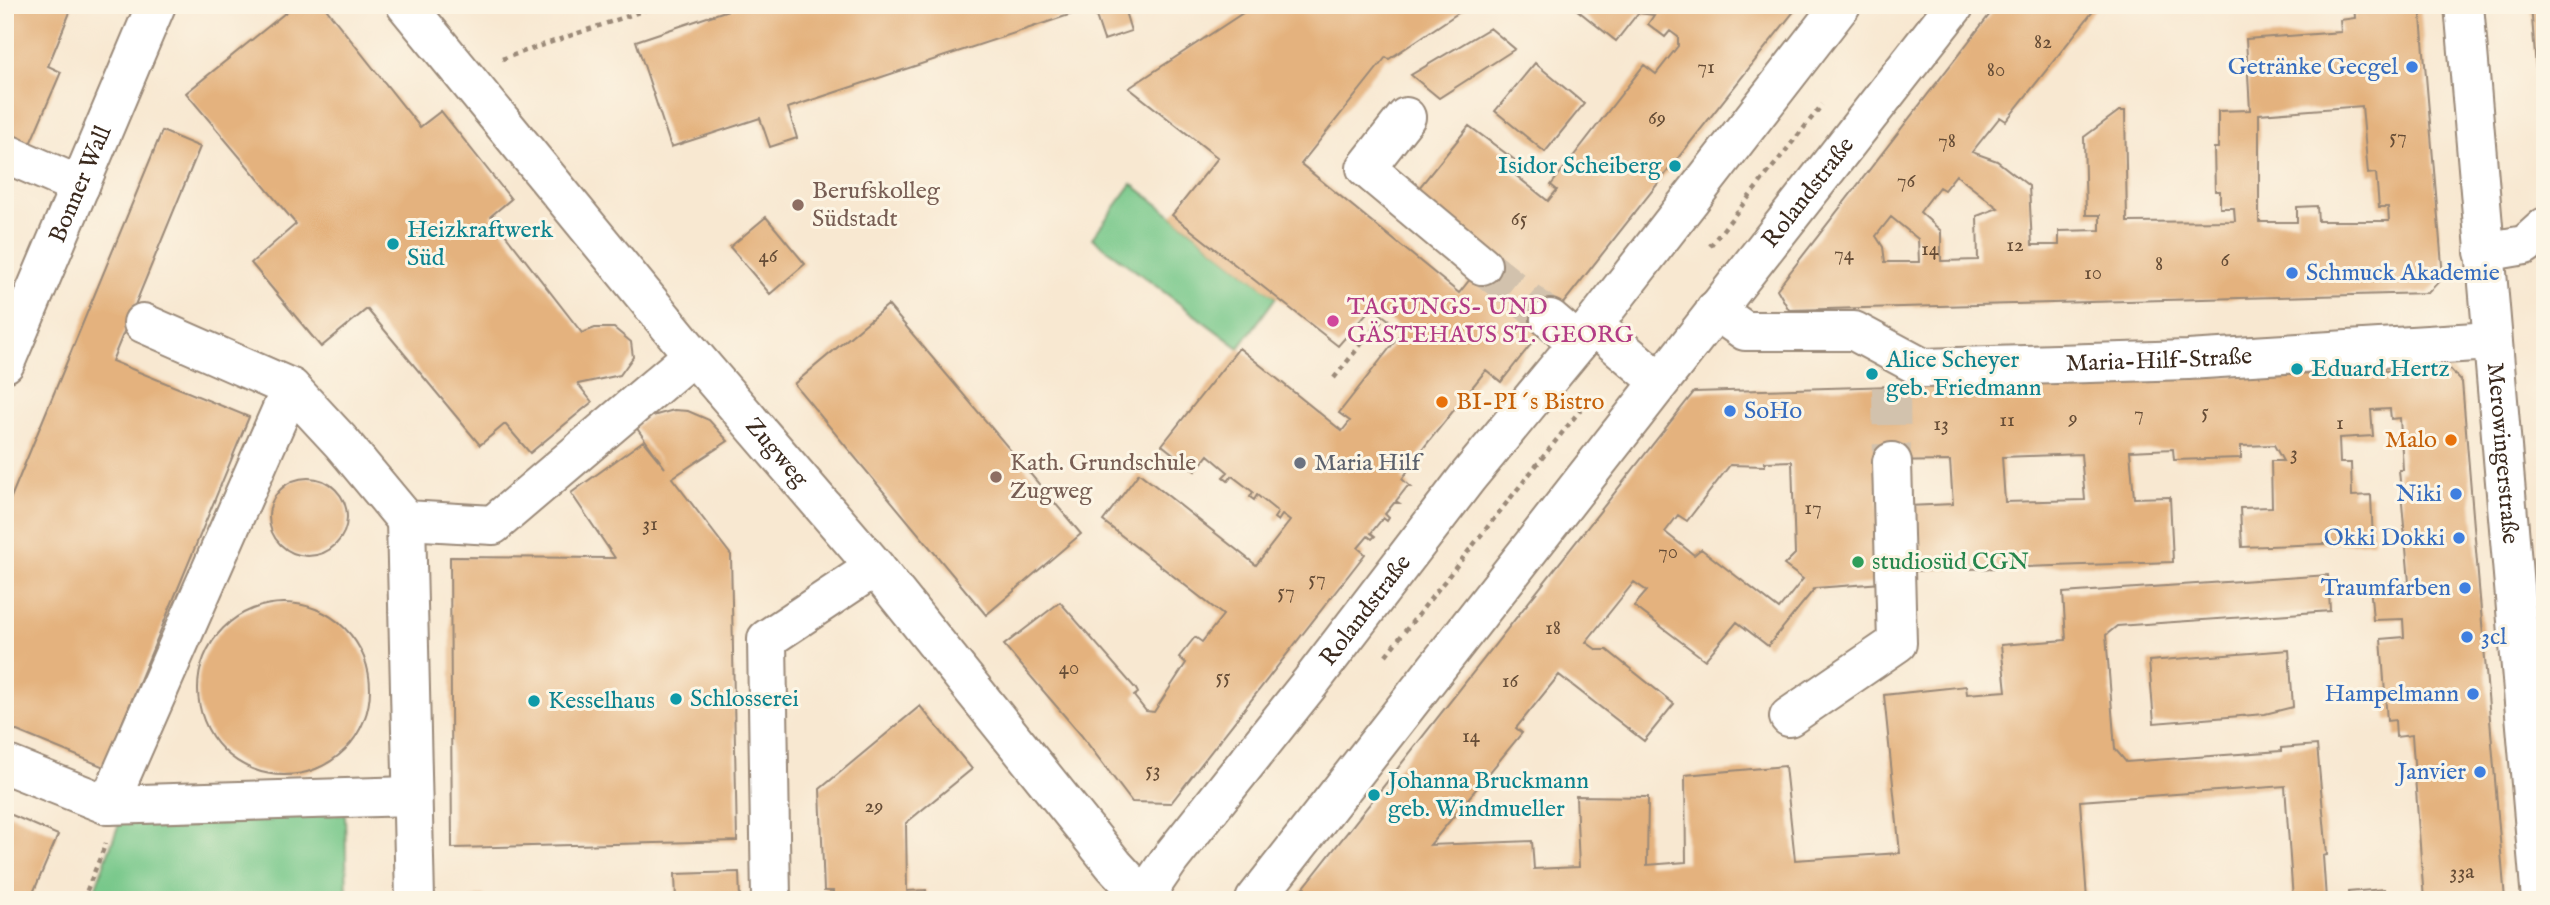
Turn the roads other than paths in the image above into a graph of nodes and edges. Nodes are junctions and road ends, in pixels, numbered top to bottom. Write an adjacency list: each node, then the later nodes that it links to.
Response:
1 (156, 5): 8 (street, Bonner Wall)
2 (406, 5): 16 (street, Zugweg)
3 (1841, 5): 14 (street, Rolandstraße)
4 (1955, 5): 12 (street, Rolandstraße)
5 (2464, 5): 10 (street, Merowingerstraße)
6 (1406, 117): 11 (street)
7 (5, 153): 8 (street)
8 (80, 186): 17 (street, Bonner Wall)
9 (2545, 227): 10 (street)
10 (2484, 252): 15 (street, Merowingerstraße)
11 (1482, 265)
12 (1715, 310): 15 (street, Maria-Hilf-Straße); 18 (street, Rolandstraße)
13 (143, 323): 19 (street)
14 (1574, 329): 18 (street); 27 (street, Rolandstraße)
15 (2492, 341): 31 (street, Merowingerstraße)
16 (694, 355): 21 (street); 22 (street, Zugweg)
17 (5, 363)
18 (1659, 381): 30 (street, Rolandstraße)
19 (291, 388): 21 (street); 26 (street)
20 (1892, 461): 23 (street)
21 (406, 520): 25 (street)
22 (875, 567): 27 (street, Zugweg); 29 (street)
23 (1788, 717)
24 (5, 764): 26 (street)
25 (411, 796): 26 (street); 28 (street)
26 (108, 805)
27 (1144, 899)
28 (415, 900)
29 (771, 900)
30 (1255, 900)
31 (2541, 900)

